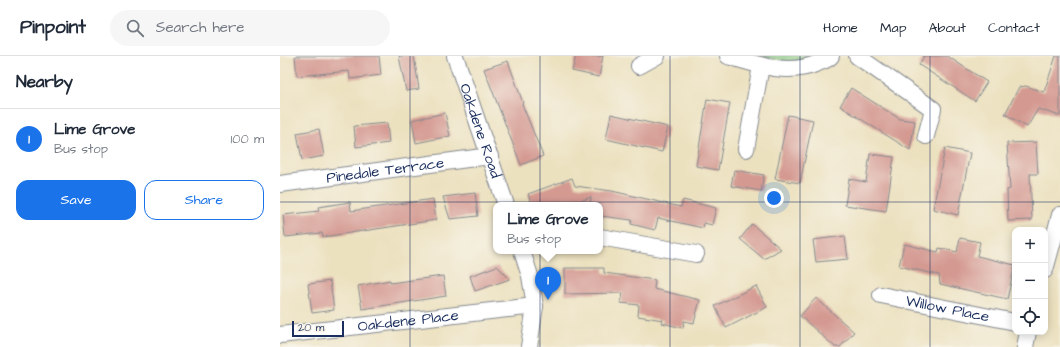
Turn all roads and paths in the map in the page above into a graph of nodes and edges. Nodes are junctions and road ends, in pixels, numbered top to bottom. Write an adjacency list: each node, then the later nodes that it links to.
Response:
1 (455, 56): 10 (street, Oakdene Road)
2 (657, 56): 6 (street)
3 (728, 56): 7 (street)
4 (832, 56): 7 (street)
5 (857, 56): 8 (street)
6 (639, 66)
7 (760, 66): 9 (street)
8 (926, 136)
9 (746, 150)
10 (490, 156): 11 (street, Pinedale Terrace); 12 (street, Oakdene Road)
11 (280, 184)
12 (505, 202)
13 (1060, 215): 17 (street)
14 (603, 238): 16 (street)
15 (523, 254): 19 (street)
16 (696, 254)
17 (1047, 263)
18 (881, 295): 20 (street, Willow Place)
19 (535, 306): 21 (street, Oakdene Place); 23 (street)
20 (1012, 321)
21 (280, 335)
22 (1027, 335): 24 (street)
23 (529, 347)
24 (1025, 347)

